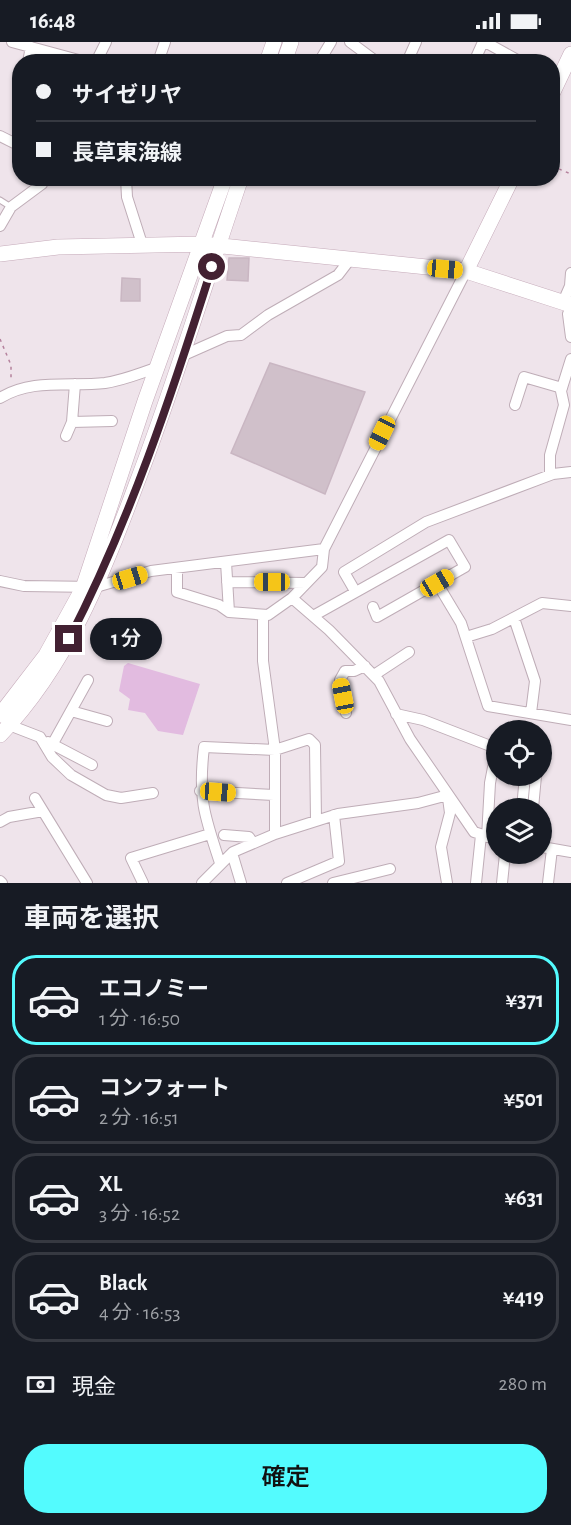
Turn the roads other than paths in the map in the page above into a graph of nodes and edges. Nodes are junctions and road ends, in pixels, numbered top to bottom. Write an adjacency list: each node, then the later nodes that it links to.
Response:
1 (12, 42): 4 (street)
2 (484, 42): 8 (street)
3 (355, 44): 7 (street)
4 (31, 47): 5 (street); 6 (street)
5 (30, 54)
6 (57, 54)
7 (367, 54)
8 (506, 54)
9 (571, 54): 10 (main road)
10 (560, 74)
11 (39, 186): 17 (street)
12 (126, 186): 19 (street)
13 (222, 186): 20 (main road)
14 (238, 186): 21 (main road)
15 (508, 186): 24 (main road)
16 (0, 200): 17 (lane)
17 (11, 207): 18 (street)
18 (0, 226)
19 (142, 244): 20 (main road); 22 (main road)
20 (202, 244): 21 (main road); 30 (main road)
21 (219, 245): 23 (main road); 28 (main road)
22 (0, 254)
23 (351, 258): 24 (main road); 28 (street)
24 (466, 271): 26 (main road); 40 (street)
25 (571, 273): 26 (street)
26 (568, 305): 27 (street)
27 (571, 337)
28 (184, 355): 47 (main road)
29 (571, 359): 32 (street)
30 (159, 367): 31 (street); 47 (main road)
31 (75, 384): 33 (street); 36 (street)
32 (562, 388): 34 (street); 39 (street)
33 (0, 398)
34 (515, 405)
35 (112, 421): 36 (street)
36 (72, 422): 37 (street)
37 (66, 436)
38 (571, 472): 39 (street)
39 (550, 475): 48 (street)
40 (324, 549): 41 (street); 45 (street)
41 (226, 562): 42 (street); 44 (street)
42 (177, 568): 47 (street); 52 (street)
43 (0, 581): 47 (street)
44 (228, 582): 45 (street); 52 (street)
45 (306, 583): 49 (street)
46 (437, 583): 48 (street); 51 (street); 56 (street)
47 (89, 587): 67 (main road)
48 (355, 591): 54 (street)
49 (292, 598): 53 (street); 54 (street)
50 (571, 606): 55 (street)
51 (373, 608)
52 (230, 612): 53 (street)
53 (263, 615): 71 (street)
54 (313, 616): 58 (street)
55 (514, 618): 56 (street); 63 (street)
56 (466, 637): 63 (street)
57 (409, 652): 59 (street)
58 (365, 666): 59 (street); 62 (street)
59 (374, 675): 64 (street)
60 (88, 680): 61 (street)
61 (71, 711): 66 (street); 70 (street)
62 (346, 713)
63 (531, 713): 65 (street)
64 (396, 714): 69 (street); 76 (street)
65 (571, 720)
66 (107, 721)
67 (3, 725): 68 (street)
68 (40, 737): 70 (street); 74 (street)
69 (486, 744)
70 (52, 745): 72 (street)
71 (274, 750): 73 (street); 75 (street); 80 (street)
72 (92, 765)
73 (200, 791): 75 (street); 82 (street)
74 (153, 793)
75 (274, 795): 83 (street)
76 (448, 795): 79 (street); 85 (street); 101 (street)
77 (35, 798): 78 (street)
78 (43, 812): 81 (street); 95 (street)
79 (334, 815): 80 (street); 99 (street)
80 (316, 820): 83 (street)
81 (0, 822)
82 (210, 834): 91 (street); 96 (street)
83 (275, 834): 86 (street)
84 (224, 835): 86 (street)
85 (486, 836)
86 (253, 843): 90 (street)
87 (486, 845): 102 (street)
88 (552, 849): 89 (street)
89 (571, 852)
90 (232, 853): 91 (street); 98 (street)
91 (220, 863): 97 (street)
92 (504, 864): 103 (street)
93 (547, 864): 104 (street)
94 (390, 869): 100 (street)
95 (87, 883)
96 (142, 883)
97 (202, 883)
98 (241, 883)
99 (287, 883)
100 (333, 883)
101 (447, 883)
102 (476, 883)
103 (502, 883)
104 (548, 883)

